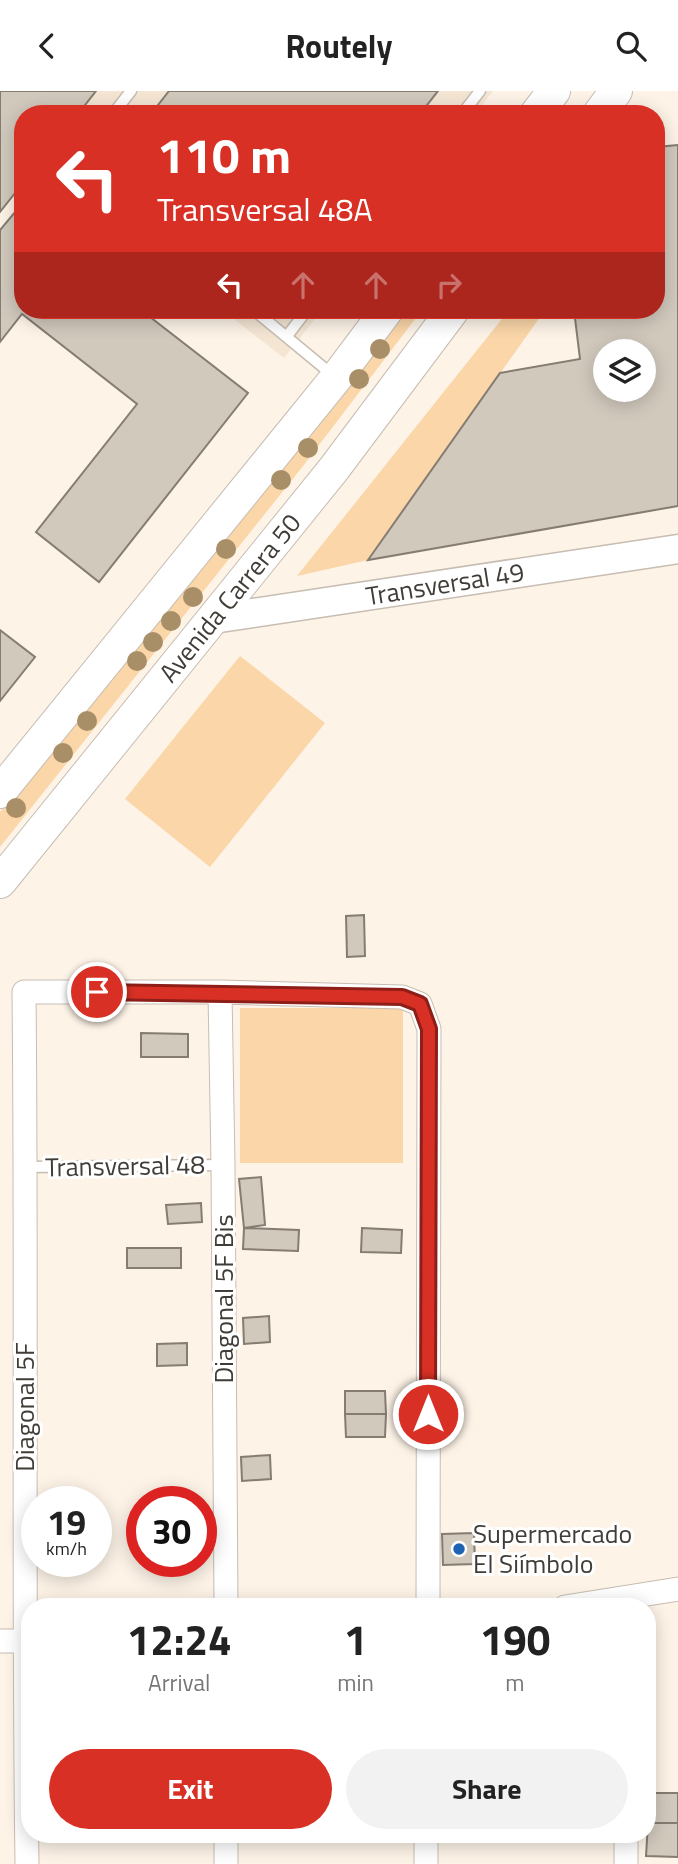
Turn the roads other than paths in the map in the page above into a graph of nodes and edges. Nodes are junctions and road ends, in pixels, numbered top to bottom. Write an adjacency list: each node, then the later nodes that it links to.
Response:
1 (131, 91): 4 (lane)
2 (480, 91): 5 (lane)
3 (554, 91): 6 (main road)
4 (120, 105)
5 (469, 105)
6 (543, 105)
7 (265, 319): 11 (lane)
8 (300, 319): 11 (lane)
9 (380, 319): 12 (main road)
10 (446, 319): 14 (main road, Avenida Carrera 50)
11 (287, 336): 12 (lane)
12 (336, 378): 15 (main road)
13 (678, 549): 14 (street, Transversal 49)
14 (213, 619): 16 (main road, Avenida Carrera 50)
15 (0, 792)
16 (0, 882)
17 (220, 992): 18 (street, Diagonal 5F Bis); 19 (street, Diagonal 5F); 23 (street)
18 (223, 1165): 19 (lane, Transversal 48); 22 (street, Diagonal 5F Bis)
19 (26, 1167): 21 (street, Diagonal 5F)
20 (678, 1589): 24 (street)
21 (27, 1598)
22 (226, 1598)
23 (428, 1598)
24 (641, 1598)
25 (0, 1641): 26 (street)
26 (21, 1641)
27 (27, 1843): 31 (street, Diagonal 5F)
28 (226, 1843): 32 (street)
29 (426, 1843): 33 (street)
30 (626, 1843): 34 (street)
31 (27, 1864)
32 (226, 1864)
33 (426, 1864)
34 (626, 1864)

